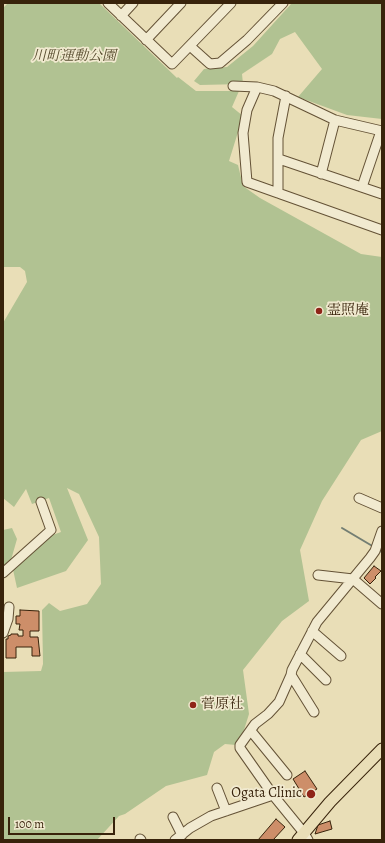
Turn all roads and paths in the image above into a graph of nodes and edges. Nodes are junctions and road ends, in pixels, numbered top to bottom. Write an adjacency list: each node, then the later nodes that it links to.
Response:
1 (108, 3): 6 (street)
2 (133, 3): 6 (street)
3 (181, 3): 7 (street)
4 (231, 3): 8 (street)
5 (283, 3): 8 (street)
6 (121, 16): 7 (street)
7 (146, 40): 8 (street)
8 (190, 46)
9 (233, 86): 10 (street)
10 (257, 87): 11 (street); 18 (street)
11 (286, 96): 12 (street); 15 (street)
12 (335, 120): 13 (street); 16 (street)
13 (382, 131): 14 (street)
14 (378, 158): 17 (street)
15 (279, 159): 16 (street); 18 (street)
16 (321, 174): 17 (street)
17 (362, 187): 19 (street)
18 (278, 193): 20 (street)
19 (382, 194)
20 (382, 230)
21 (359, 498): 23 (street)
22 (41, 502): 26 (street)
23 (382, 508)
24 (382, 531): 25 (street)
25 (378, 553): 28 (street)
26 (3, 573)
27 (318, 575): 28 (street)
28 (353, 579): 29 (street); 31 (street)
29 (382, 604)
30 (9, 607): 32 (street)
31 (312, 631): 33 (street); 34 (street)
32 (3, 633)
33 (300, 654): 35 (street); 36 (street)
34 (341, 656)
35 (292, 676): 37 (street); 38 (street)
36 (326, 680)
37 (314, 712)
38 (251, 731): 40 (street); 42 (street)
39 (382, 749): 46 (main road)
40 (287, 775)
41 (217, 788): 43 (street)
42 (273, 795): 43 (street); 46 (street)
43 (226, 811): 45 (street)
44 (173, 817): 45 (street)
45 (178, 837)
46 (304, 838)

